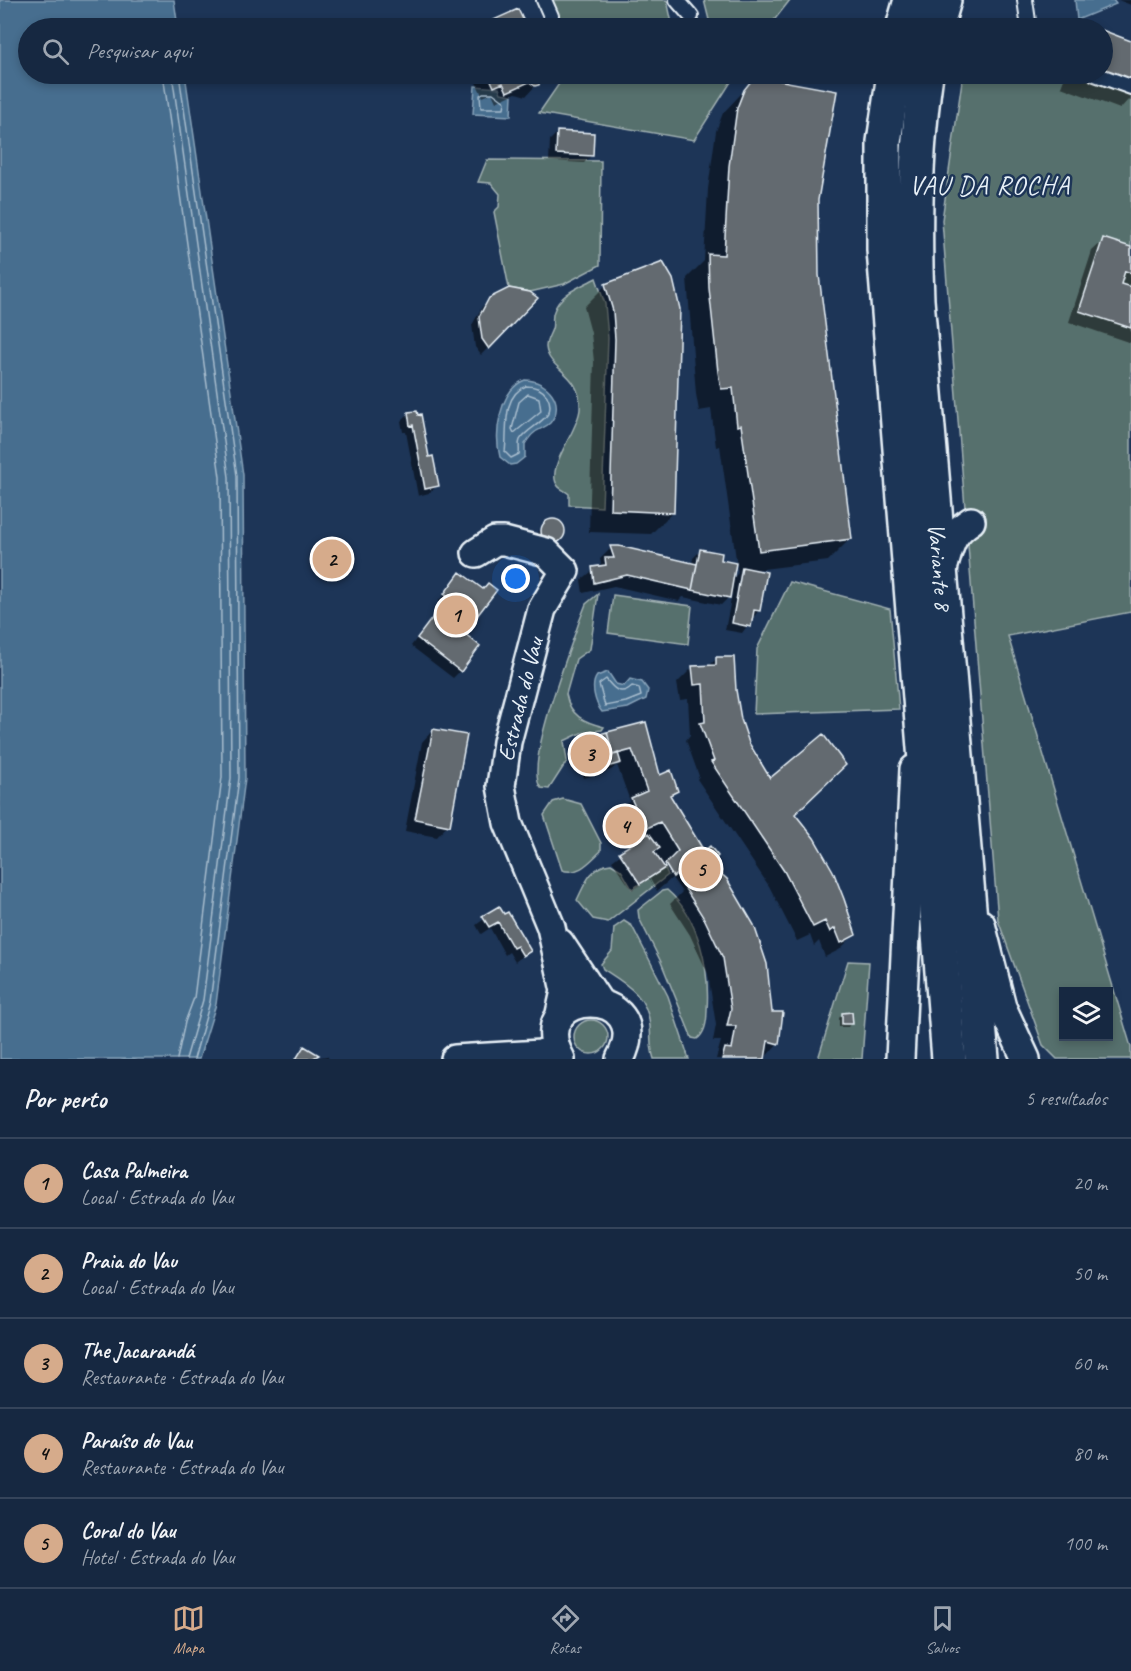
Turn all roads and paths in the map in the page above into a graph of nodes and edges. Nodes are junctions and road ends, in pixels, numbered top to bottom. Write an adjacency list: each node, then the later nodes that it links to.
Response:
1 (544, 0): 6 (lane)
2 (677, 0): 7 (lane)
3 (911, 0): 8 (main road)
4 (944, 0): 9 (main road)
5 (1025, 0): 10 (lane)
6 (550, 16)
7 (691, 16)
8 (906, 18)
9 (939, 18)
10 (1028, 18)
11 (1113, 80): 14 (lane)
12 (893, 84): 16 (main road, Variante 8)
13 (925, 84): 17 (main road, Variante 8)
14 (1131, 87)
15 (476, 553): 18 (street, Estrada do Vau)
16 (918, 681): 24 (street); 25 (main road, Variante 8)
17 (958, 786): 26 (main road, Variante 8); 27 (street)
18 (551, 927): 19 (street, Estrada do Vau); 20 (street, Estrada do Vau)
19 (599, 1002): 20 (street); 22 (street, Estrada do Vau)
20 (559, 1018): 21 (street, Estrada do Vau)
21 (558, 1053): 23 (street)
22 (625, 1053)
23 (455, 1059)
24 (900, 1059)
25 (949, 1059)
26 (981, 1059)
27 (1026, 1059)

